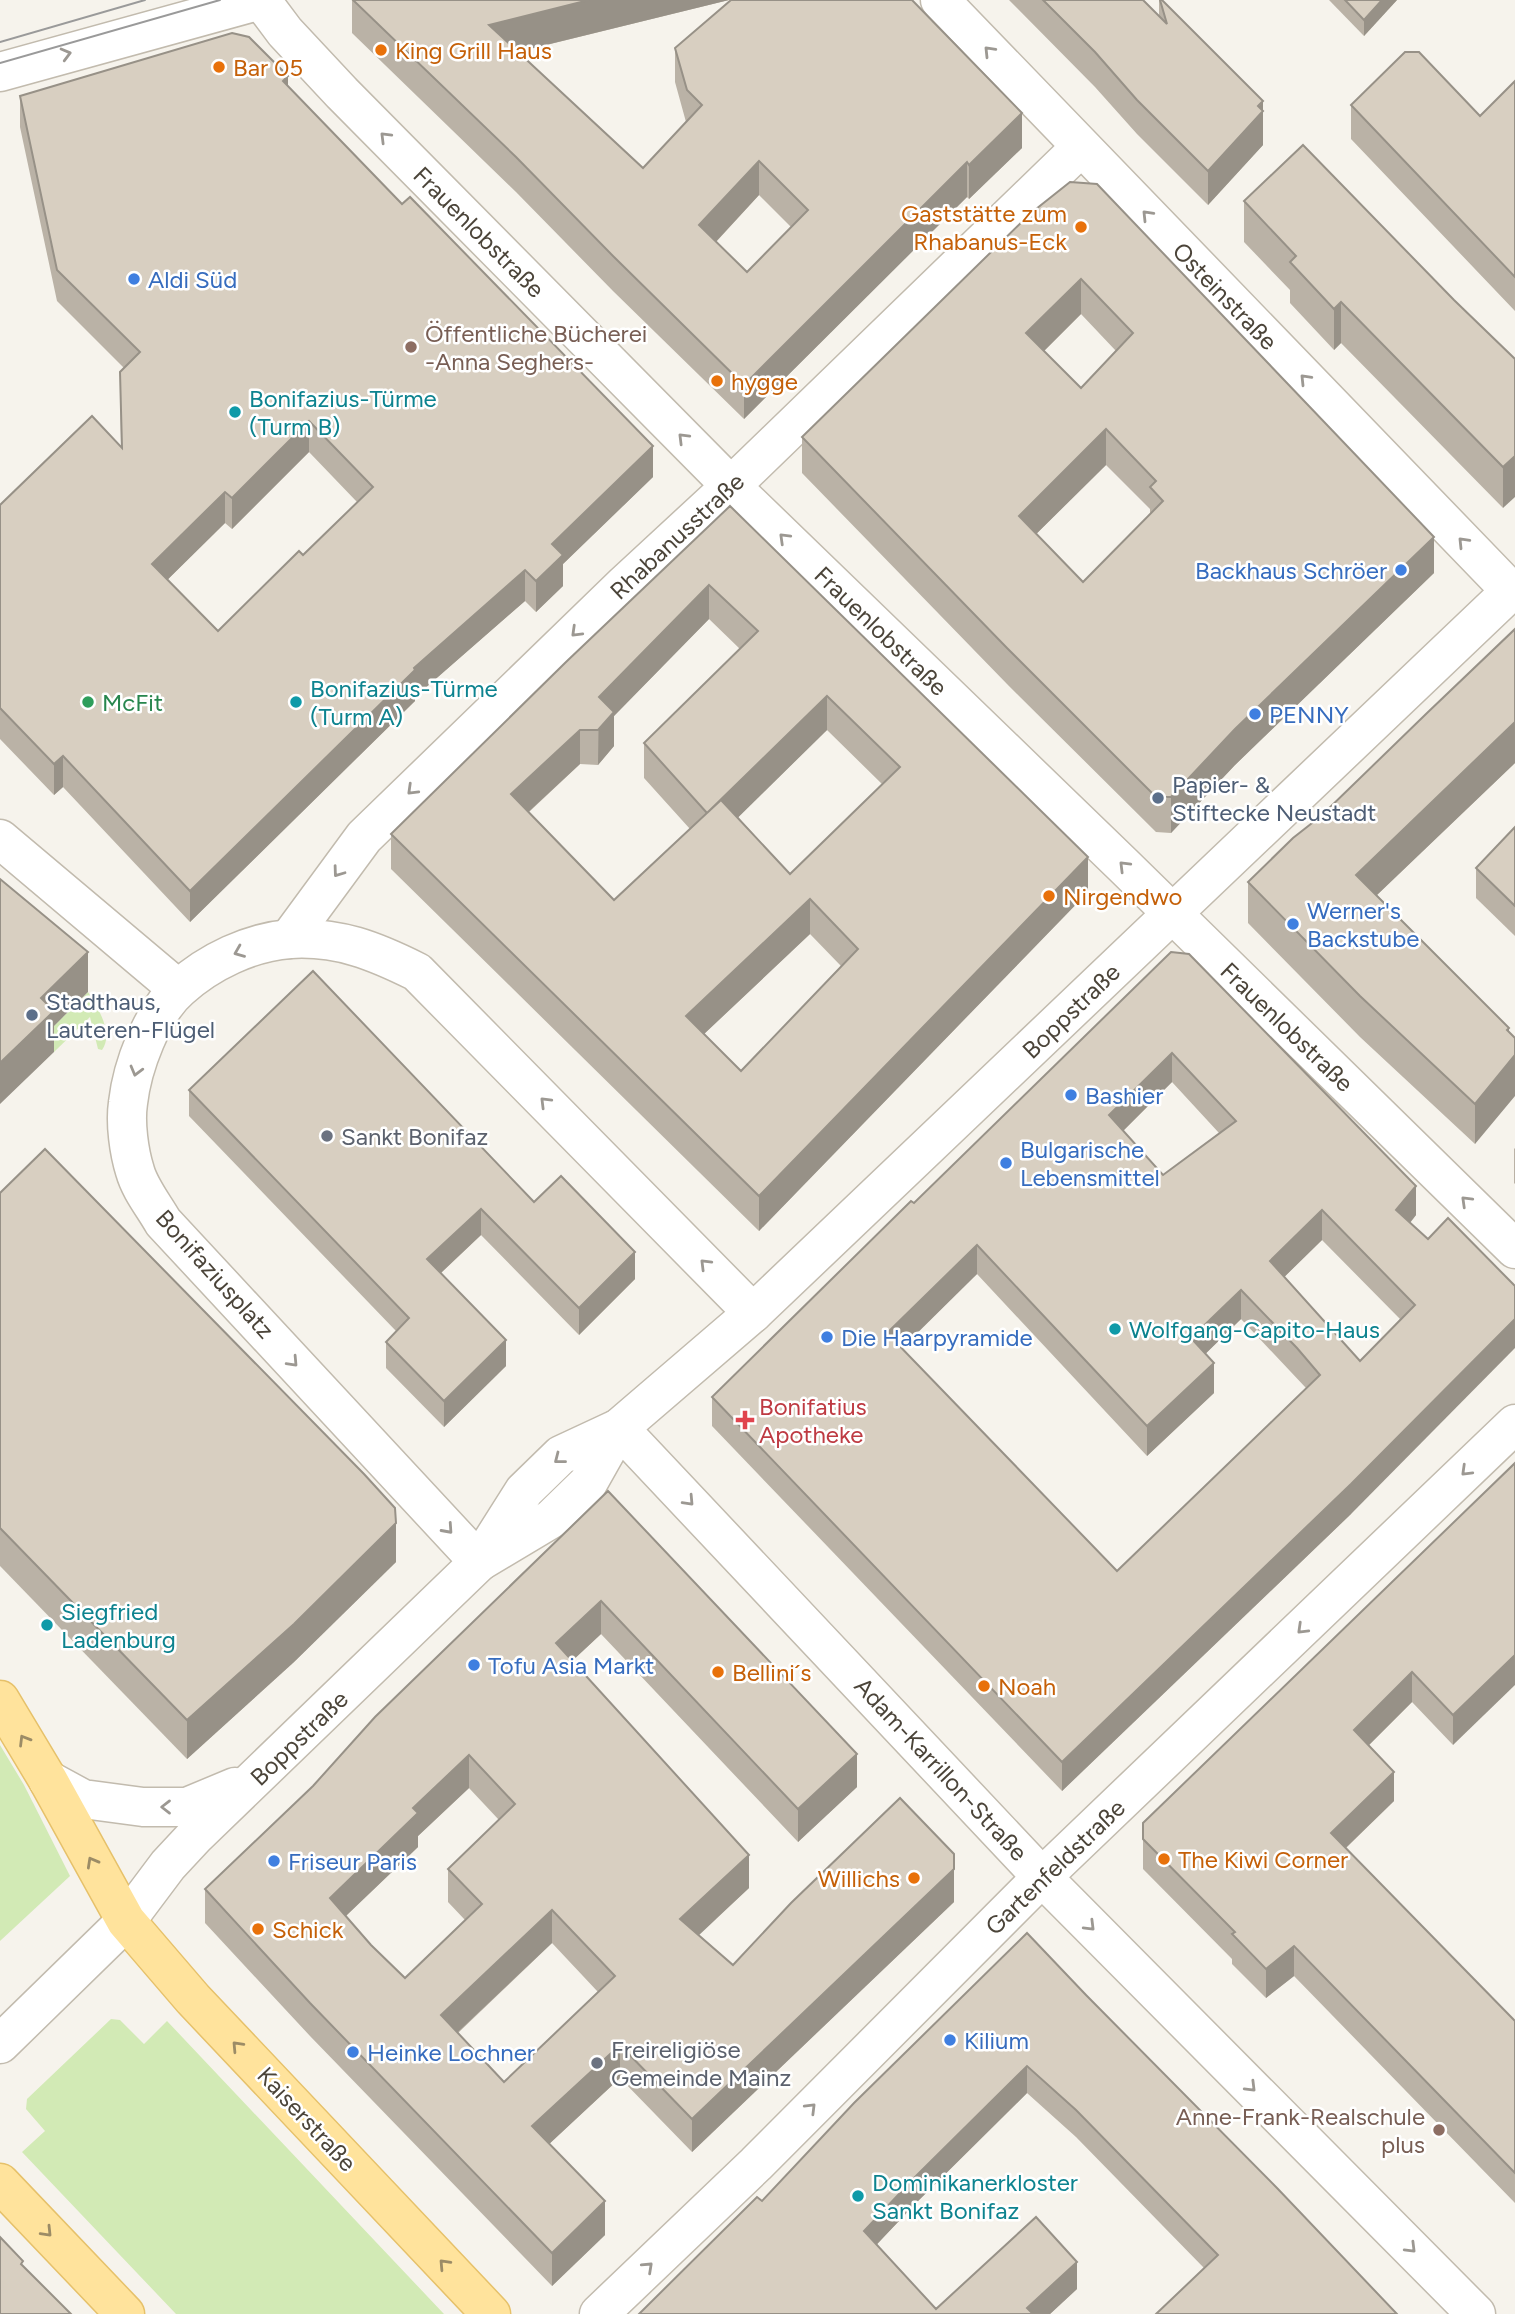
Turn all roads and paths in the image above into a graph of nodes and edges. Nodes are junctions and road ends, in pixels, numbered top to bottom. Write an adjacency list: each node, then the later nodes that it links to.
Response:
1 (261, 0): 3 (street, one-way to 1); 5 (street, Frauenlobstraße, one-way to 1)
2 (940, 0): 4 (street, Osteinstraße, one-way to 2)
3 (0, 72)
4 (1080, 147): 5 (street, Rhabanusstraße); 6 (street, Osteinstraße, one-way to 4)
5 (731, 486): 8 (street, Frauenlobstraße, one-way to 5); 9 (street, Rhabanusstraße, one-way to 9)
6 (1513, 589): 8 (street, Boppstraße)
7 (0, 839): 10 (street)
8 (1173, 914): 11 (street, Frauenlobstraße, one-way to 8); 12 (street, Boppstraße)
9 (289, 939): 10 (street, Bonifaziusplatz, one-way to 10); 12 (street, Bonifaziusplatz, one-way to 9)
10 (178, 989): 15 (street, Bonifaziusplatz, one-way to 15)
11 (1515, 1249)
12 (752, 1313): 14 (street, Boppstraße)
13 (1515, 1424): 19 (street, Gartenfeldstraße, one-way to 19)
14 (619, 1428): 15 (street, Boppstraße); 19 (street, Adam-Karrillon-Straße, one-way to 19)
15 (480, 1562): 17 (street, Boppstraße)
16 (0, 1700): 18 (main road, Kaiserstraße, one-way to 16)
17 (272, 1764): 18 (street, one-way to 18); 20 (street, Boppstraße)
18 (47, 1780): 20 (main road, Kaiserstraße, one-way to 18)
19 (1042, 1877): 25 (street, Gartenfeldstraße, one-way to 19); 26 (street, Adam-Karrillon-Straße, one-way to 26)
20 (126, 1921): 21 (street); 24 (main road, Kaiserstraße, one-way to 20)
21 (0, 2044)
22 (0, 2183): 23 (main road, one-way to 23)
23 (125, 2314)
24 (491, 2314)
25 (599, 2314)
26 (1476, 2314)

